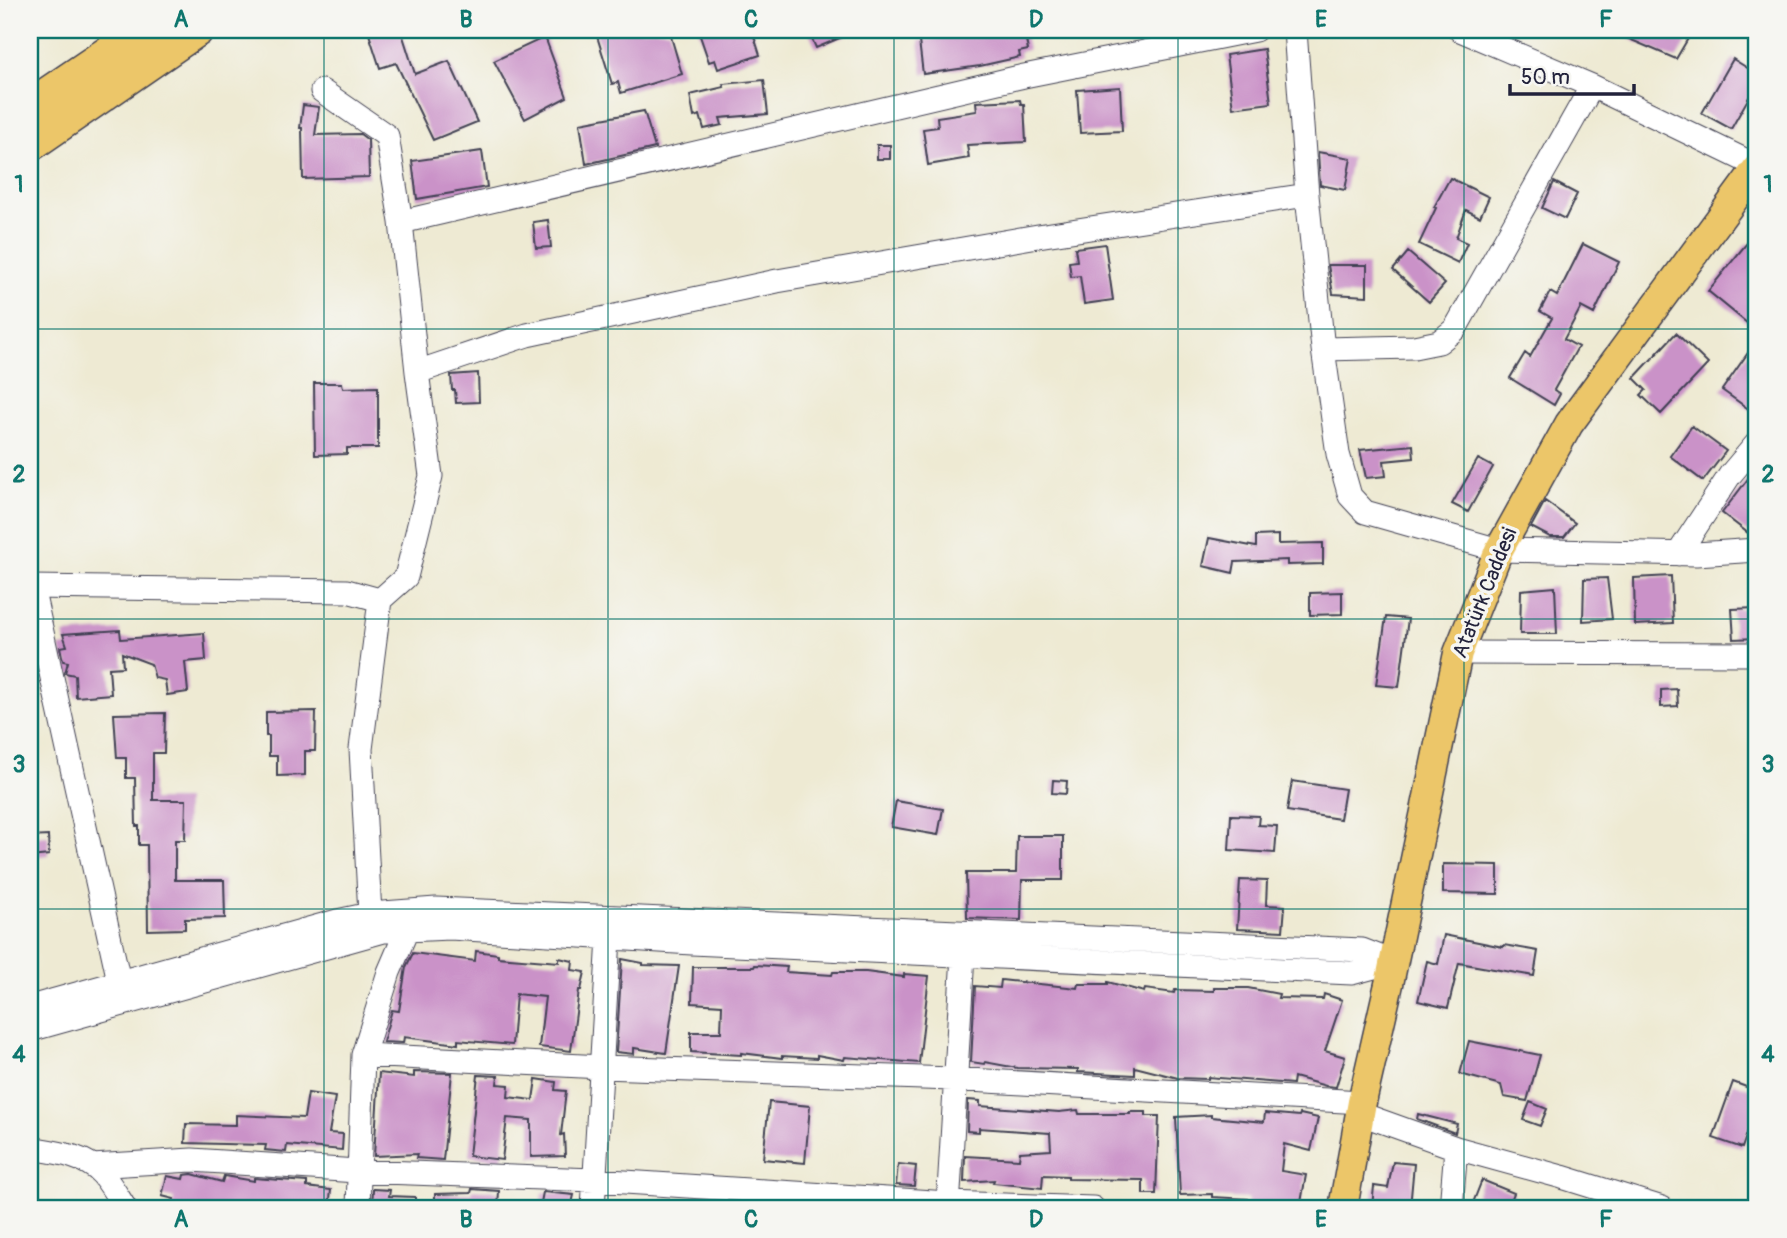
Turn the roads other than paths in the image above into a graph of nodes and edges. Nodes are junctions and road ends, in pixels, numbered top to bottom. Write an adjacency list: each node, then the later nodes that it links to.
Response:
1 (142, 30): 8 (highway)
2 (197, 30): 9 (highway)
3 (1255, 30): 12 (street)
4 (1295, 30): 11 (street)
5 (1460, 30): 6 (street)
6 (1592, 86): 10 (street); 13 (street)
7 (322, 91): 12 (street)
8 (30, 106)
9 (30, 145)
10 (1757, 167): 16 (main road, Atatürk Caddesi)
11 (1307, 195): 13 (street); 14 (street)
12 (401, 222): 14 (street)
13 (1323, 349): 16 (street)
14 (417, 372): 20 (street)
15 (1757, 443): 18 (street)
16 (1499, 550): 18 (street); 21 (main road, Atatürk Caddesi)
17 (1757, 550): 18 (street)
18 (1678, 554)
19 (31, 587): 20 (street); 28 (street)
20 (380, 600): 23 (street)
21 (1458, 653): 22 (street); 27 (main road, Atatürk Caddesi)
22 (1757, 654)
23 (370, 914): 27 (street); 28 (street)
24 (407, 930): 25 (street); 30 (street); 31 (street)
25 (610, 938): 26 (street); 32 (street)
26 (963, 955): 27 (street); 33 (street)
27 (1393, 962): 34 (main road, Atatürk Caddesi)
28 (119, 981): 29 (street)
29 (30, 1007)
30 (30, 1030)
31 (363, 1055): 32 (street); 38 (street)
32 (602, 1067): 33 (street); 39 (street)
33 (954, 1080): 34 (street); 40 (street)
34 (1361, 1108): 36 (street); 45 (main road, Atatürk Caddesi)
35 (30, 1148): 37 (street)
36 (1456, 1148): 46 (street); 47 (street)
37 (92, 1166): 38 (street); 41 (street)
38 (357, 1171): 39 (street); 42 (street)
39 (594, 1180): 40 (street); 43 (street)
40 (948, 1206): 44 (street)
41 (125, 1208)
42 (358, 1208)
43 (593, 1208)
44 (1093, 1208)
45 (1343, 1208)
46 (1451, 1208)
47 (1662, 1208)

